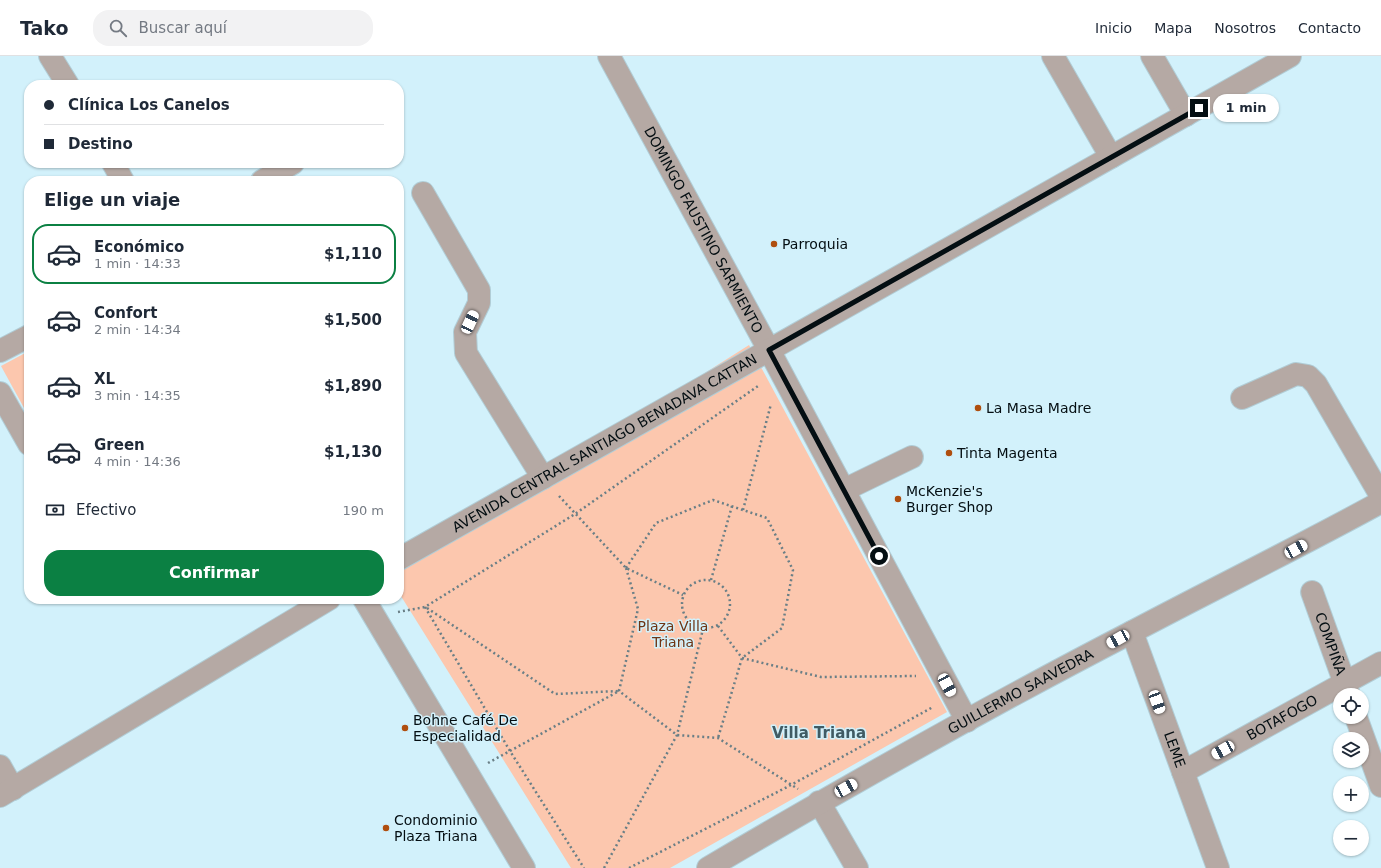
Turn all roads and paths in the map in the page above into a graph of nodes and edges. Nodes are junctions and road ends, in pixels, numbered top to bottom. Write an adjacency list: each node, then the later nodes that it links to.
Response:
1 (50, 56): 6 (street)
2 (609, 56): 13 (street, DOMINGO FAUSTINO SARMIENTO)
3 (1052, 56): 8 (street)
4 (1152, 56): 7 (street)
5 (1290, 56): 7 (street, AVENIDA CENTRAL SANTIAGO BENADAVA CATTAN)
6 (65, 80)
7 (1186, 115): 8 (street, AVENIDA CENTRAL SANTIAGO BENADAVA CATTAN)
8 (1111, 157): 13 (street, AVENIDA CENTRAL SANTIAGO BENADAVA CATTAN)
9 (284, 168): 10 (street)
10 (271, 176)
11 (423, 194): 20 (street)
12 (24, 339): 14 (street)
13 (769, 350): 15 (street, DOMINGO FAUSTINO SARMIENTO); 20 (street, AVENIDA CENTRAL SANTIAGO BENADAVA CATTAN)
14 (0, 351)
15 (780, 371): 21 (street, DOMINGO FAUSTINO SARMIENTO); 25 (path); 26 (path)
16 (0, 393): 18 (street)
17 (1242, 398): 22 (street)
18 (24, 435)
19 (912, 458): 21 (street)
20 (542, 478): 26 (path); 27 (street, AVENIDA CENTRAL SANTIAGO BENADAVA CATTAN)
21 (844, 490): 44 (street, DOMINGO FAUSTINO SARMIENTO)
22 (1381, 496)
23 (1381, 502): 37 (street, GUILLERMO SAAVEDRA)
24 (732, 506): 25 (path); 28 (path); 29 (path)
25 (743, 510): 38 (path)
26 (575, 514): 28 (path); 34 (path)
27 (404, 556)
28 (626, 568): 31 (path); 43 (path)
29 (711, 580): 31 (path); 35 (path)
30 (1312, 592): 41 (street, COMPIÑA)
31 (683, 595): 36 (path)
32 (321, 604): 58 (street)
33 (367, 604): 55 (street)
34 (425, 607): 43 (path); 52 (path)
35 (718, 626): 36 (path); 38 (path)
36 (703, 629): 50 (path)
37 (1132, 632): 48 (street, GUILLERMO SAAVEDRA); 54 (street, LEME)
38 (742, 658): 40 (path); 51 (path)
39 (1381, 662): 42 (street, BOTAFOGO)
40 (918, 676)
41 (1346, 688)
42 (1347, 688)
43 (619, 691): 50 (path); 52 (path)
44 (953, 696): 47 (path); 48 (street, DOMINGO FAUSTINO SARMIENTO)
45 (1333, 696): 54 (street, BOTAFOGO)
46 (928, 702): 47 (path)
47 (930, 708): 56 (path)
48 (967, 721): 59 (street, GUILLERMO SAAVEDRA)
49 (1359, 724): 57 (street)
50 (677, 735): 51 (path); 62 (path)
51 (718, 738): 56 (path)
52 (510, 751): 55 (path); 61 (path)
53 (0, 766): 58 (street)
54 (1183, 772): 66 (street, LEME)
55 (468, 774): 60 (street)
56 (791, 785): 59 (path); 63 (path)
57 (1381, 786)
58 (6, 793)
59 (819, 802): 64 (street, GUILLERMO SAAVEDRA); 65 (street)
60 (524, 868)
61 (584, 868)
62 (604, 868)
63 (629, 868)
64 (708, 868)
65 (857, 868)
66 (1218, 868)

